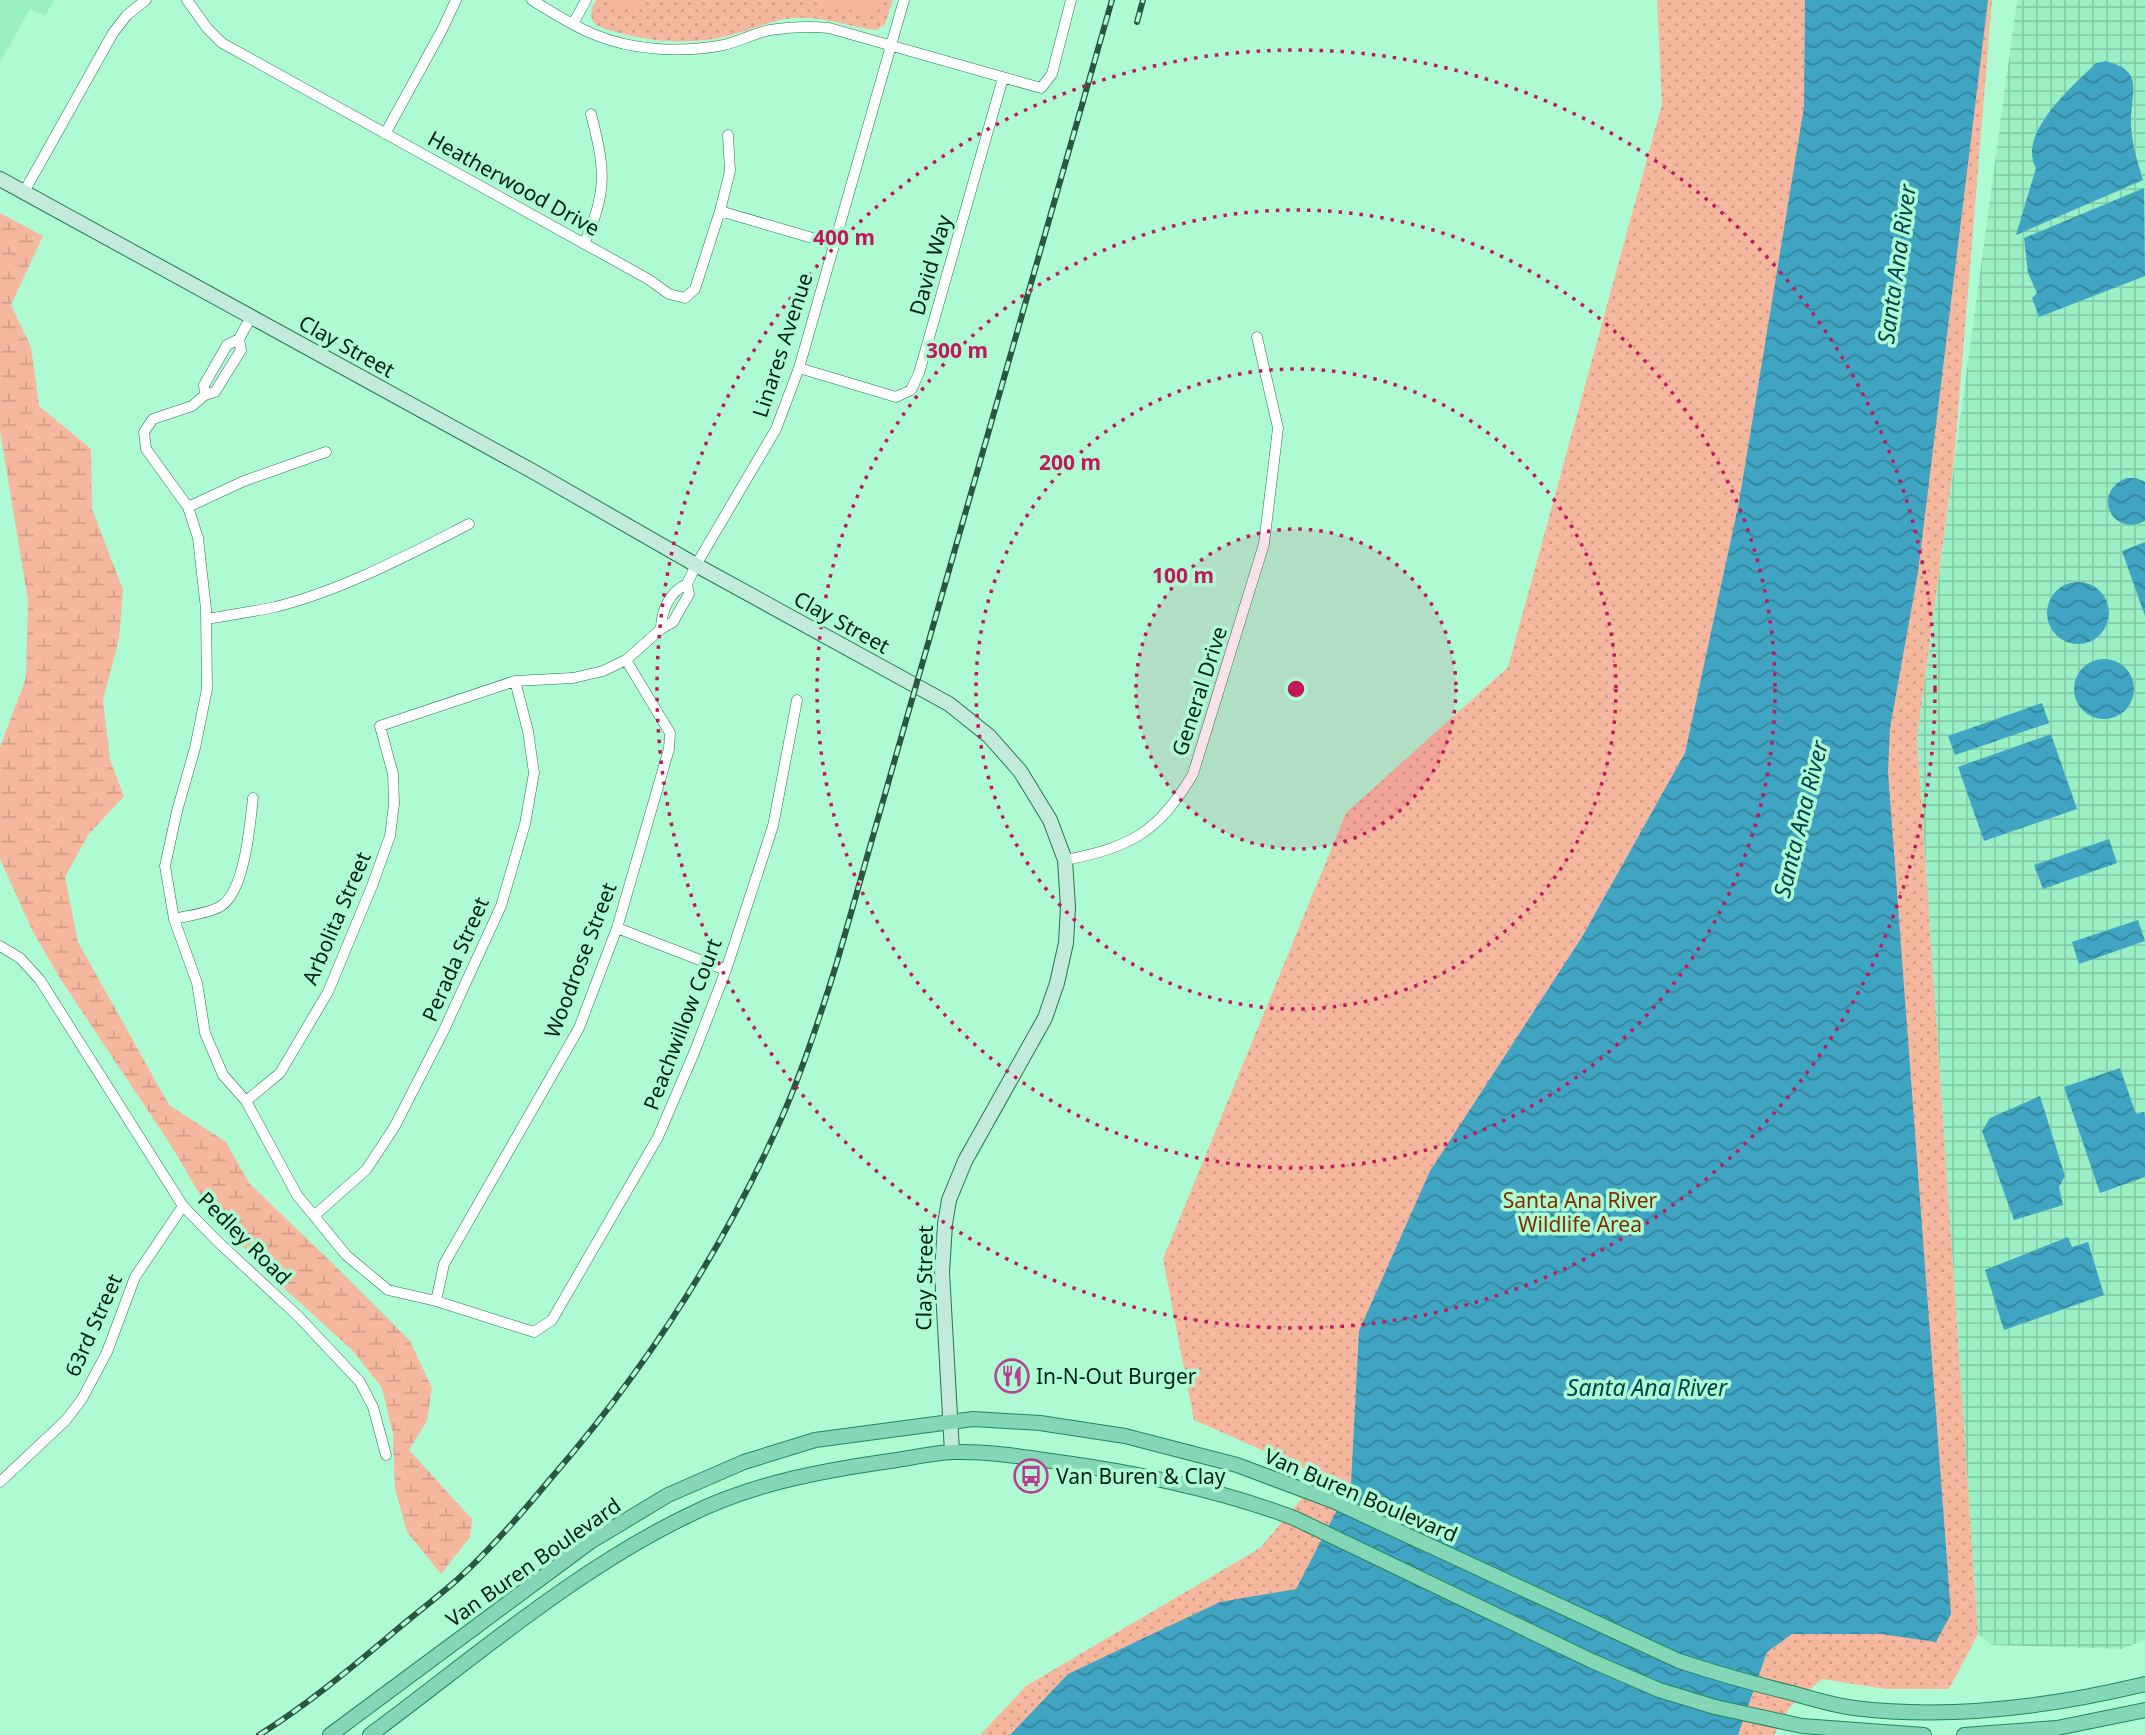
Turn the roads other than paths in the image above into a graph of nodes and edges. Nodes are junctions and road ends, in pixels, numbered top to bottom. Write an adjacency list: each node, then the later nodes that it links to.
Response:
1 (146, 0): 15 (street)
2 (187, 0): 12 (street, Heatherwood Drive)
3 (456, 0): 12 (street)
4 (532, 0): 8 (street)
5 (586, 0): 8 (street)
6 (904, 0): 9 (street, Linares Avenue)
7 (1071, 0): 10 (street)
8 (573, 24): 9 (street)
9 (891, 45): 10 (street); 18 (street, Linares Avenue)
10 (1003, 78): 21 (street, David Way)
11 (591, 114): 17 (street)
12 (385, 134): 17 (street, Heatherwood Drive)
13 (728, 135): 16 (street, Heatherwood Drive)
14 (0, 178): 15 (main road, Clay Street)
15 (24, 192): 19 (main road, Clay Street)
16 (720, 211): 17 (street, Heatherwood Drive); 18 (street)
17 (584, 244)
18 (833, 244): 21 (street, Linares Avenue)
19 (251, 317): 23 (street); 25 (main road, Clay Street)
20 (1257, 337): 31 (street, General Drive)
21 (799, 368): 25 (street, Linares Avenue)
22 (326, 452): 23 (street)
23 (188, 507): 26 (street)
24 (469, 524): 26 (street)
25 (696, 565): 27 (street, Linares Avenue); 31 (main road, Clay Street)
26 (206, 618): 32 (street)
27 (626, 660): 28 (street); 33 (street, Woodrose Street)
28 (515, 681): 36 (street, Arbolita Street); 38 (street, Perada Street)
29 (797, 700): 35 (street, Peachwillow Court)
30 (253, 798): 32 (street)
31 (1065, 860): 40 (main road, Clay Street)
32 (174, 919): 36 (street)
33 (617, 928): 35 (street); 39 (street, Woodrose Street)
34 (0, 946): 37 (street, Pedley Road)
35 (726, 970): 39 (street, Peachwillow Court)
36 (246, 1101): 38 (street)
37 (183, 1206): 42 (street, Pedley Road); 43 (street, 63rd Street)
38 (315, 1215): 39 (street)
39 (436, 1301)
40 (950, 1421): 41 (main road, Clay Street); 44 (main road, Van Buren Boulevard); 46 (main road, Van Buren Boulevard)
41 (952, 1452): 47 (main road, Van Buren Boulevard); 48 (main road, Van Buren Boulevard)
42 (387, 1455)
43 (0, 1482)
44 (2145, 1684)
45 (2145, 1710): 49 (main road)
46 (330, 1735)
47 (370, 1735)
48 (1924, 1735)
49 (1964, 1735)

